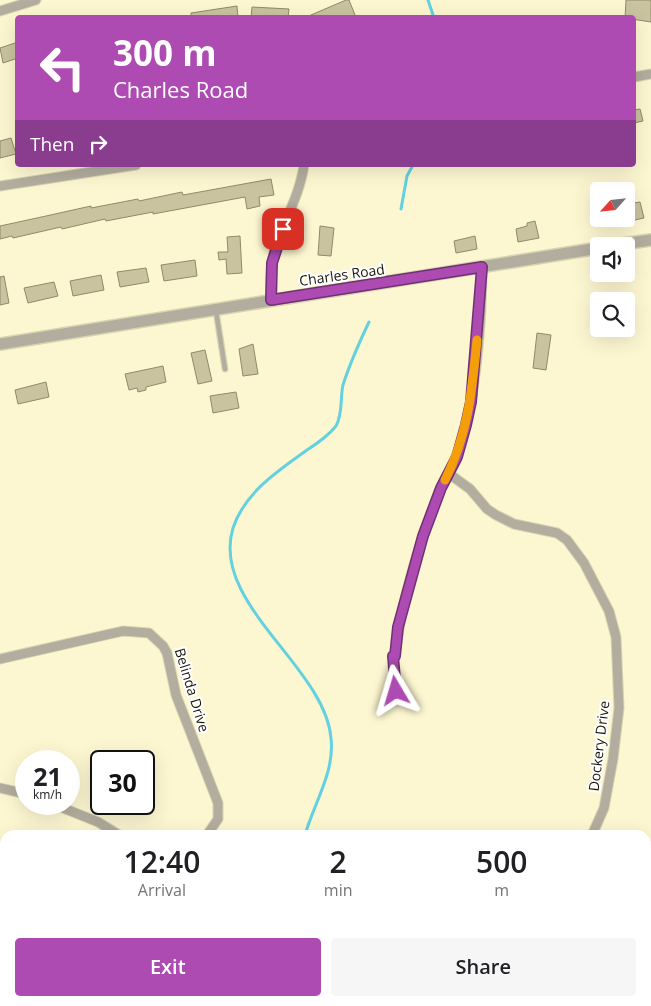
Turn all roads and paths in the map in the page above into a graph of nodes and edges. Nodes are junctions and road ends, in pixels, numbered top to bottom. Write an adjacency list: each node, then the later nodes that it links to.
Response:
1 (36, 0): 2 (street)
2 (0, 11)
3 (651, 74): 4 (street)
4 (636, 77)
5 (123, 167): 7 (street)
6 (303, 167): 12 (street)
7 (0, 186)
8 (651, 240): 9 (street)
9 (635, 242)
10 (590, 249): 11 (street, Charles Road)
11 (482, 267): 12 (street, Charles Road); 16 (street)
12 (271, 300): 13 (street, Charles Road)
13 (215, 309): 14 (street, Charles Road); 15 (lane)
14 (0, 344)
15 (225, 369)
16 (448, 473): 18 (street); 24 (street, Dockery Drive)
17 (0, 659): 23 (street, Belinda Drive)
18 (396, 691)
19 (0, 788): 20 (street)
20 (15, 791)
21 (80, 815): 22 (street)
22 (111, 830)
23 (210, 830)
24 (594, 830)

